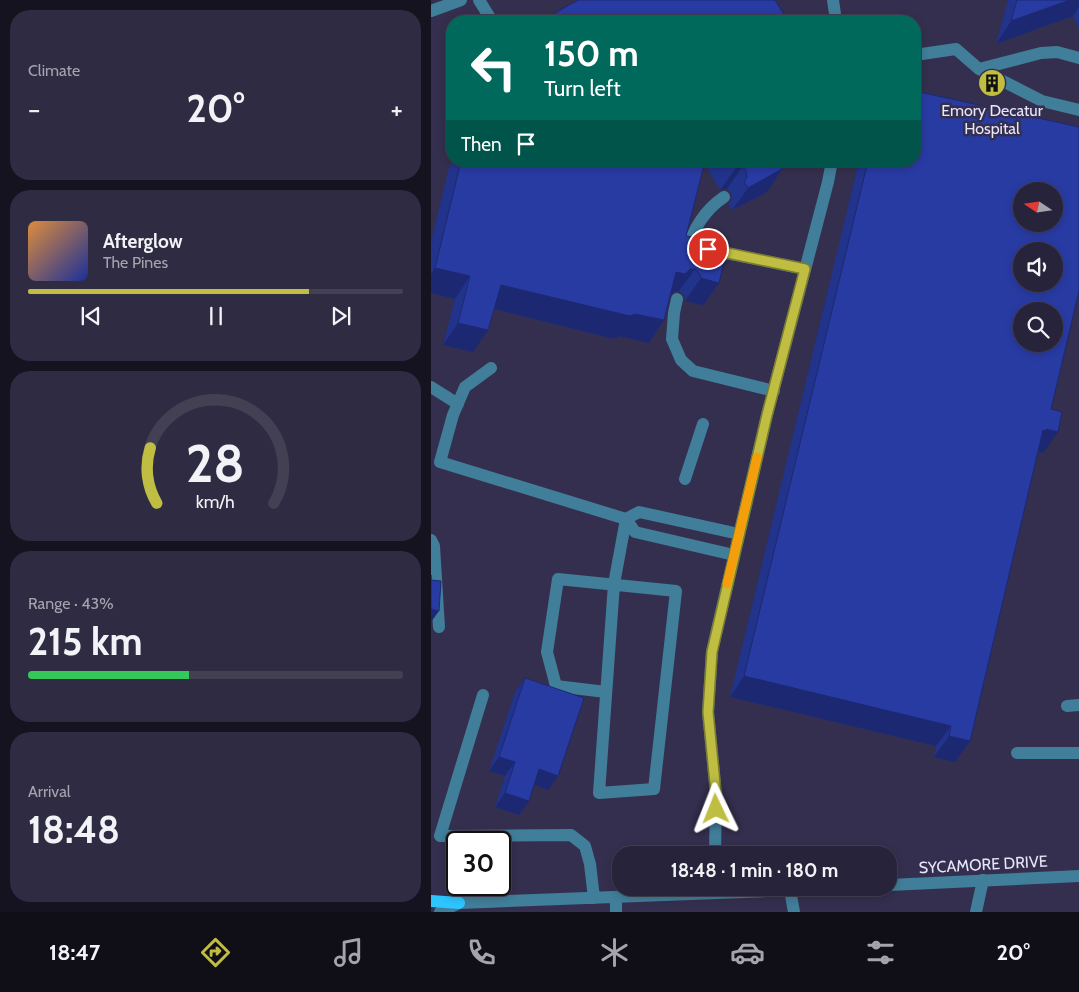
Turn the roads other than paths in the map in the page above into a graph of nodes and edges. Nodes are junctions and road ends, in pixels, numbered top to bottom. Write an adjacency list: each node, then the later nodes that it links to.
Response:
1 (461, 0): 4 (street)
2 (479, 0): 5 (street)
3 (833, 0): 6 (street)
4 (431, 10)
5 (488, 15)
6 (835, 15)
7 (921, 54): 9 (street)
8 (1079, 58): 9 (street)
9 (979, 69): 10 (street)
10 (1079, 110)
11 (831, 167): 15 (street)
12 (724, 197): 13 (street)
13 (689, 245): 14 (street); 15 (street)
14 (686, 261)
15 (805, 269): 19 (street)
16 (677, 299): 19 (street)
17 (491, 368): 20 (street)
18 (431, 387): 20 (street)
19 (774, 391): 24 (street)
20 (458, 404): 23 (street)
21 (703, 424): 22 (street)
22 (685, 479)
23 (625, 519): 24 (street); 26 (street); 27 (street)
24 (739, 534): 26 (street)
25 (431, 540): 28 (street)
26 (734, 555): 33 (street)
27 (614, 584): 29 (street); 29 (street); 29 (street)
28 (439, 627)
29 (606, 692)
30 (483, 695): 39 (street)
31 (1017, 753): 32 (street)
32 (1079, 753)
33 (715, 846)
34 (1079, 876): 35 (street, SYCAMORE DRIVE)
35 (983, 880): 36 (street, SYCAMORE DRIVE); 46 (street)
36 (897, 885)
37 (644, 896): 40 (street)
38 (791, 896): 45 (street)
39 (594, 898): 40 (street); 42 (street)
40 (616, 898): 44 (street)
41 (431, 901): 42 (main road)
42 (459, 903): 43 (street)
43 (440, 912)
44 (616, 912)
45 (794, 912)
46 (975, 912)

